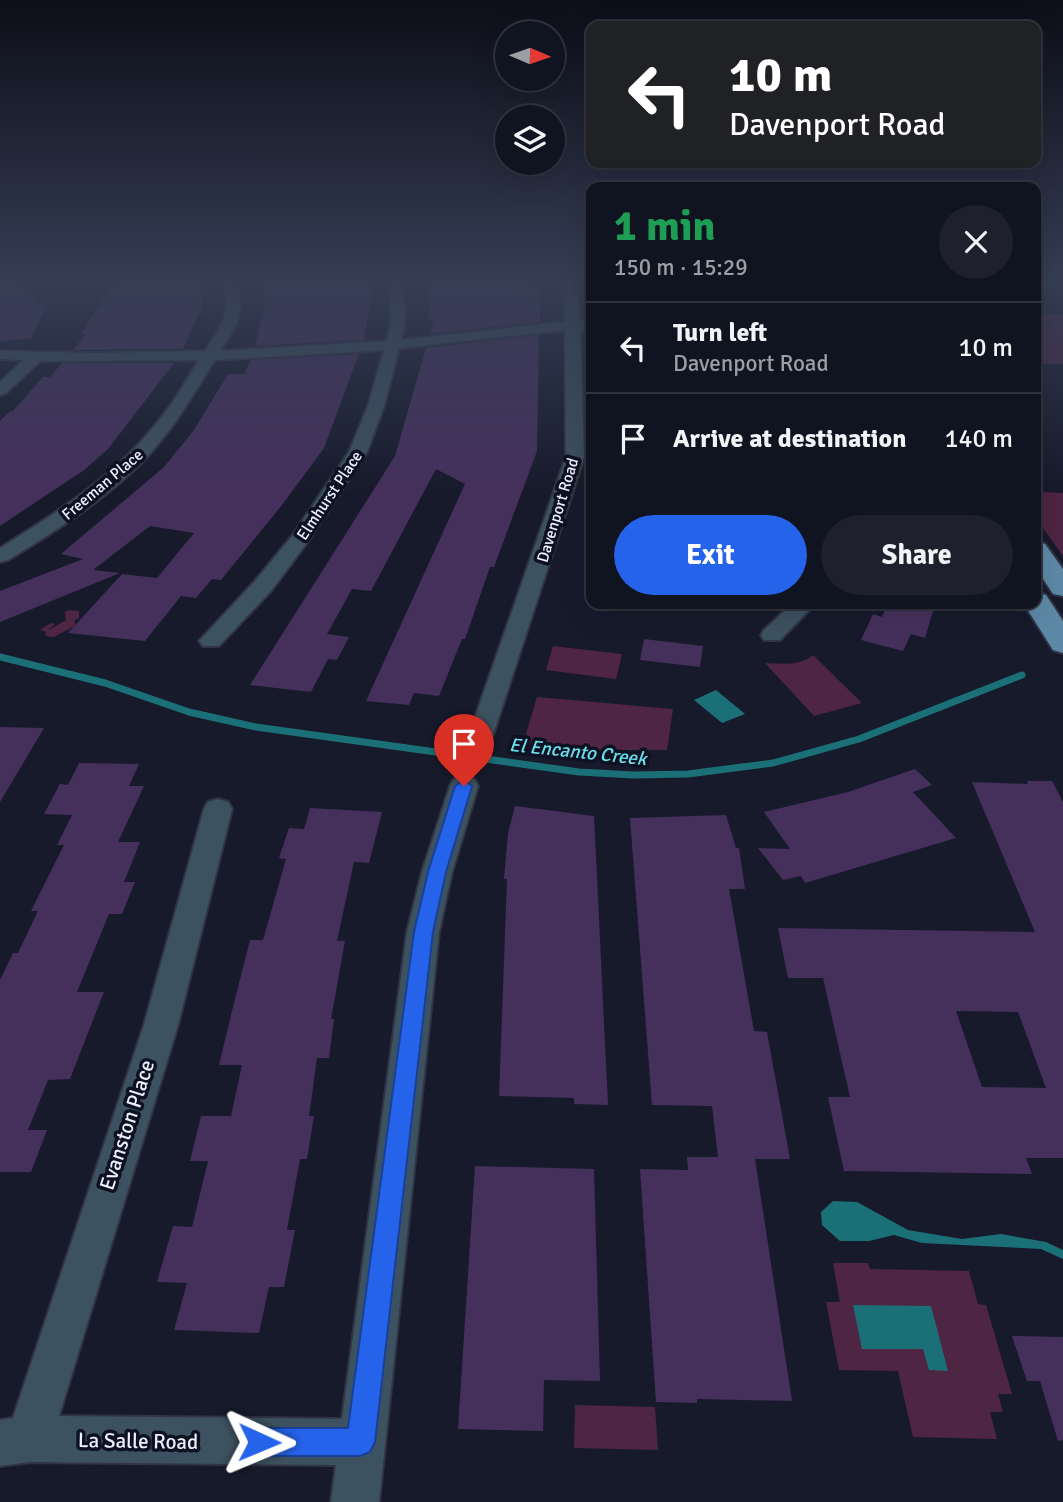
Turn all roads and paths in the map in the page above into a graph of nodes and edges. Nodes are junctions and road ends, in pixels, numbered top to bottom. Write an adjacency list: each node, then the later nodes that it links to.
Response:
1 (213, 352): 7 (street, Freeman Place)
2 (279, 352): 7 (street)
3 (392, 352): 15 (street, Elmhurst Place)
4 (581, 352): 17 (street, Davenport Road)
5 (0, 355): 6 (street)
6 (36, 357): 7 (street); 8 (street)
7 (210, 357): 9 (street, Freeman Place)
8 (0, 390)
9 (1, 556)
10 (1041, 556): 11 (main road)
11 (1063, 588)
12 (799, 609): 14 (street)
13 (1041, 609): 16 (main road)
14 (772, 635)
15 (211, 640)
16 (1063, 644)
17 (484, 729)
18 (464, 786): 21 (street)
19 (218, 809): 20 (street, Evanston Place)
20 (15, 1441): 21 (street, La Salle Road)
21 (360, 1442): 22 (street)
22 (355, 1502)

